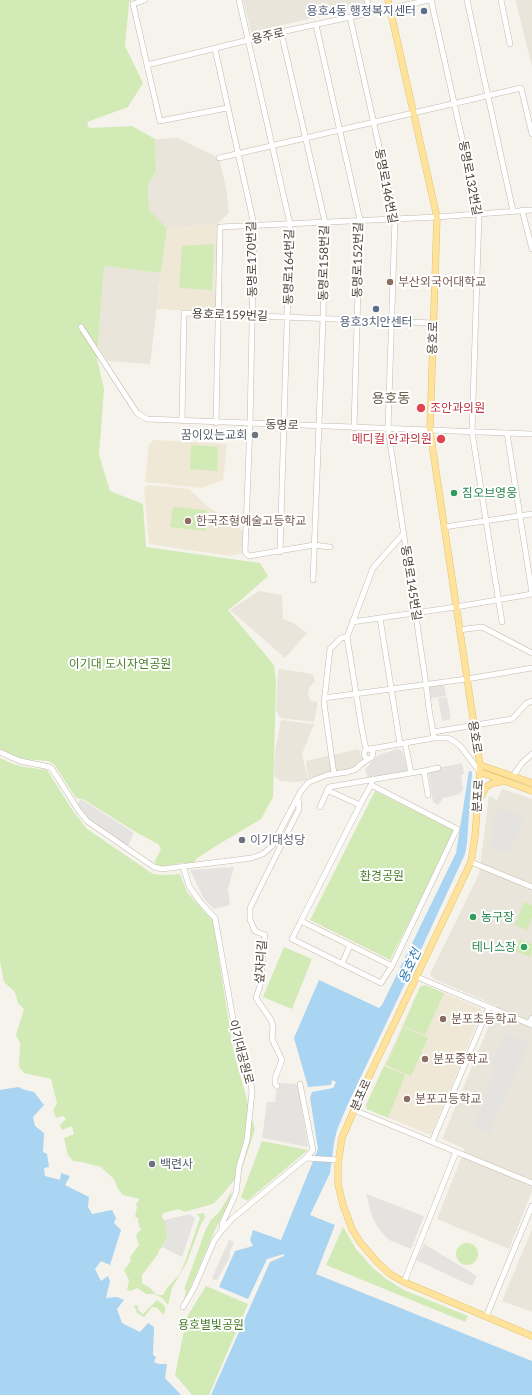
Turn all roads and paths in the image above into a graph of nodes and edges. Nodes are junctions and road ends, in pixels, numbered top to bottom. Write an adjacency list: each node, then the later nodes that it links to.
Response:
1 (145, 0): 16 (street)
2 (239, 0): 13 (street, 동명로164번길)
3 (367, 0): 9 (street)
4 (388, 0): 8 (main road, 용호로)
5 (430, 0): 8 (street, 용주로); 18 (street, 동명로132번길)
6 (467, 0): 17 (street)
7 (501, 0): 14 (street)
8 (390, 8): 9 (street, 용주로); 20 (main road, 용호로)
9 (370, 13): 10 (street, 용주로)
10 (350, 17): 11 (street, 용주로); 21 (street, 동명로146번길)
11 (316, 25): 12 (street, 용주로); 22 (street, 동명로152번길)
12 (281, 32): 13 (street, 용주로); 24 (street, 동명로158번길)
13 (248, 40): 15 (street, 용주로); 25 (street, 동명로164번길)
14 (510, 44)
15 (215, 49): 16 (street, 용주로); 19 (street, 동명로170번길)
16 (147, 65): 19 (street)
17 (488, 96): 18 (street); 23 (street); 30 (street)
18 (454, 104): 20 (street); 31 (street, 동명로132번길)
19 (227, 108): 26 (street, 동명로170번길)
20 (413, 113): 21 (street); 32 (main road, 용호로)
21 (373, 122): 22 (street); 33 (street, 동명로146번길)
22 (340, 130): 24 (street); 34 (street, 동명로152번길)
23 (532, 134)
24 (306, 138): 25 (street); 35 (street, 동명로158번길)
25 (272, 146): 26 (street); 36 (street, 동명로164번길)
26 (238, 154): 27 (street); 37 (street, 동명로170번길)
27 (219, 158)
28 (522, 210): 29 (street); 30 (street); 38 (street)
29 (532, 210)
30 (514, 211): 31 (street)
31 (479, 214): 32 (street); 55 (street, 동명로132번길)
32 (437, 217): 33 (street); 45 (main road, 용호로)
33 (395, 218): 34 (street); 44 (street, 동명로146번길)
34 (360, 220): 35 (street); 43 (street, 동명로152번길)
35 (325, 222): 36 (street); 42 (street, 동명로158번길)
36 (290, 224): 37 (street); 41 (street, 동명로164번길)
37 (254, 225): 39 (street); 40 (street, 동명로170번길)
38 (532, 249)
39 (218, 314): 40 (street, 용호로159번길); 47 (street, 용호로159번길); 48 (street)
40 (252, 316): 41 (street, 용호로159번길); 49 (street, 동명로170번길)
41 (287, 317): 42 (street, 용호로159번길); 50 (street, 동명로164번길)
42 (323, 319): 43 (street, 용호로159번길); 51 (street, 동명로158번길)
43 (357, 320): 44 (street, 용호로159번길); 52 (street, 동명로152번길)
44 (392, 321): 45 (street, 용호로159번길); 53 (street, 동명로146번길)
45 (433, 323): 54 (main road, 용호로)
46 (81, 327): 47 (street, 동명로)
47 (182, 422): 48 (street, 동명로)
48 (216, 423): 49 (street, 동명로)
49 (250, 424): 50 (street, 동명로); 65 (street, 동명로170번길)
50 (284, 425): 51 (street, 동명로); 65 (street, 동명로164번길)
51 (319, 426): 52 (street, 동명로); 63 (street, 동명로158번길)
52 (354, 428): 53 (street, 동명로)
53 (388, 429): 54 (street, 동명로); 62 (street, 동명로145번길)
54 (430, 431): 55 (street, 동명로); 61 (main road, 용호로)
55 (472, 432): 56 (street, 동명로); 60 (street, 동명로132번길)
56 (507, 434): 57 (street, 동명로); 59 (street)
57 (532, 434)
58 (532, 514): 59 (street)
59 (520, 516): 60 (street); 67 (street)
60 (486, 521): 61 (street); 68 (street, 동명로132번길)
61 (444, 527): 69 (main road, 용호로)
62 (404, 533): 70 (street, 동명로145번길); 72 (street)
63 (314, 545): 64 (street); 65 (street); 66 (street, 동명로158번길)
64 (330, 547)
65 (280, 552)
66 (313, 580)
67 (532, 594): 68 (street)
68 (498, 600): 69 (street); 73 (street, 동명로132번길)
69 (456, 607): 70 (street); 74 (main road, 용호로)
70 (416, 613): 71 (street); 79 (street, 동명로145번길)
71 (380, 618): 72 (street); 80 (street)
72 (352, 622): 75 (street)
73 (502, 622)
74 (459, 630): 76 (street); 78 (main road, 용호로)
75 (347, 637): 81 (street); 82 (street)
76 (532, 653)
77 (532, 668): 78 (street)
78 (467, 679): 79 (street); 84 (main road, 용호로)
79 (426, 684): 80 (street); 85 (street, 동명로145번길)
80 (391, 689): 81 (street); 86 (street)
81 (356, 694): 82 (street); 87 (street)
82 (324, 698): 97 (street)
83 (532, 701): 84 (street)
84 (473, 724): 85 (street); 92 (main road, 용호로)
85 (434, 735): 86 (street); 90 (street)
86 (402, 743): 87 (street); 96 (street)
87 (370, 751): 91 (street); 91 (street)
88 (0, 752): 112 (street)
89 (532, 754): 98 (street)
90 (468, 756): 92 (street); 95 (street)
91 (366, 757): 97 (street)
92 (480, 765): 95 (main road, 분포로); 98 (main road, 용호로)
93 (438, 768): 94 (street)
94 (424, 771): 96 (street); 106 (street)
95 (480, 772): 100 (main road); 108 (main road, 분포로)
96 (411, 773): 99 (street)
97 (334, 774): 107 (street)
98 (513, 776): 101 (main road, 용호로)
99 (373, 779): 103 (street); 104 (street)
100 (504, 782): 102 (main road); 108 (main road)
101 (531, 782): 102 (main road)
102 (510, 784): 105 (main road)
103 (370, 785): 109 (street); 117 (street)
104 (328, 790): 109 (street); 110 (street)
105 (532, 791)
106 (428, 794)
107 (298, 797): 112 (street); 123 (street, 섶자리길)
108 (477, 803): 111 (main road, 분포로)
109 (360, 805): 114 (street)
110 (320, 807)
111 (471, 862): 113 (street); 118 (main road, 분포로)
112 (183, 866): 131 (street, 이기대공원로)
113 (532, 887)
114 (301, 921): 115 (street); 116 (street)
115 (350, 945): 116 (street); 117 (street)
116 (342, 964): 117 (street)
117 (392, 966)
118 (417, 977): 119 (street); 124 (main road, 분포로)
119 (489, 1007): 121 (street); 125 (street)
120 (532, 1018): 121 (street)
121 (531, 1025)
122 (300, 1084): 127 (street)
123 (277, 1086)
124 (354, 1110): 125 (street); 128 (main road, 분포로)
125 (432, 1142): 126 (street)
126 (456, 1152): 129 (street); 132 (street)
127 (308, 1158): 128 (street); 131 (street)
128 (336, 1160): 132 (main road, 분포로)
129 (532, 1183)
130 (532, 1206): 134 (street)
131 (222, 1230): 133 (street, 이기대공원로)
132 (404, 1282): 134 (main road, 분포로)
133 (183, 1307)
134 (486, 1317): 135 (main road, 분포로)
135 (532, 1336)

